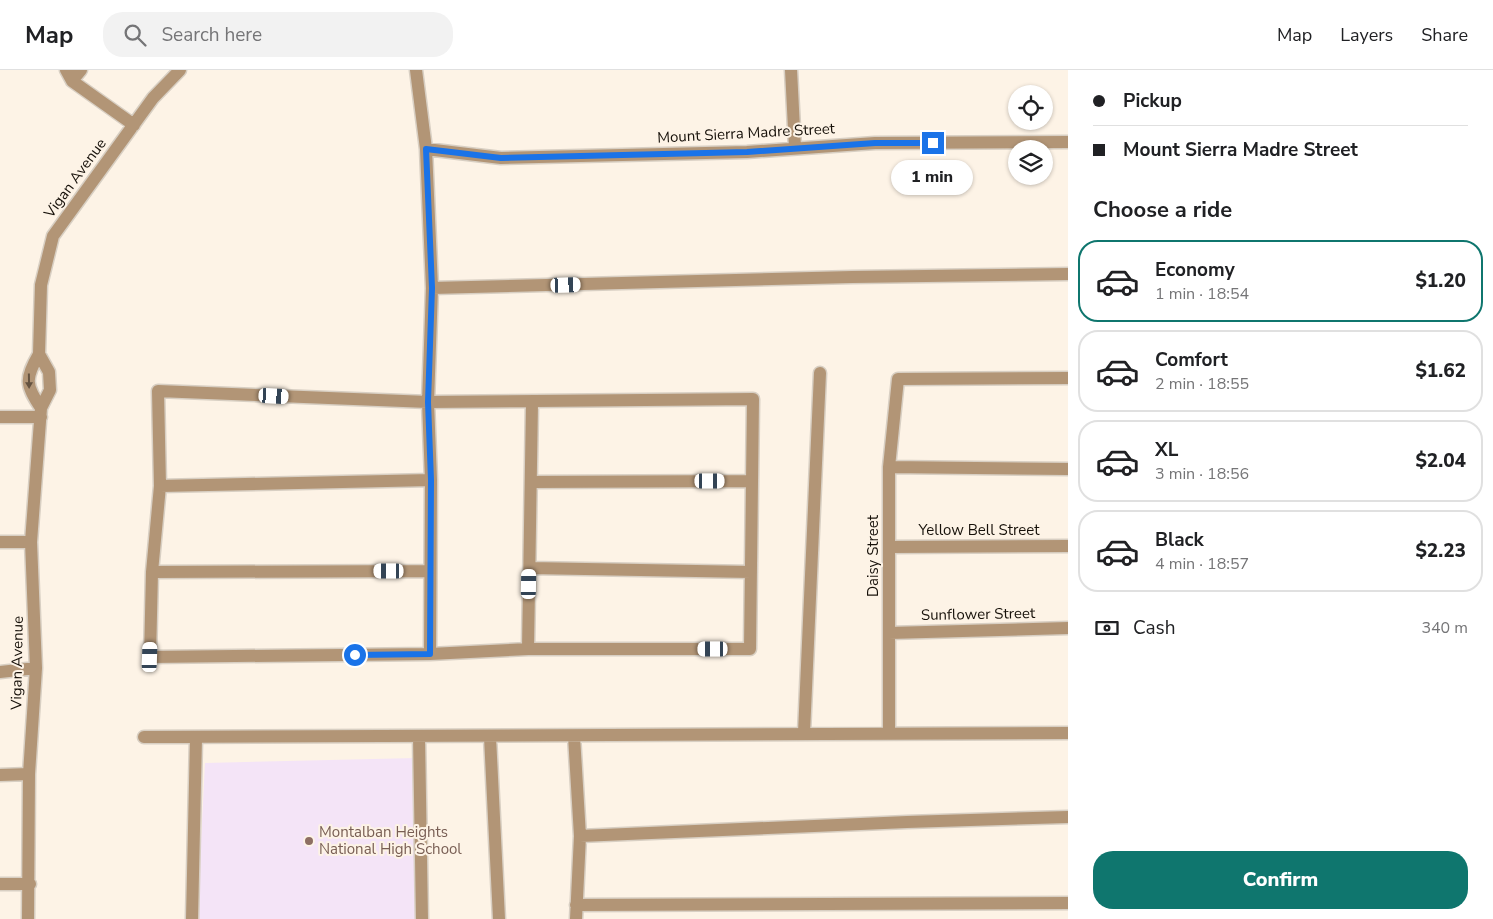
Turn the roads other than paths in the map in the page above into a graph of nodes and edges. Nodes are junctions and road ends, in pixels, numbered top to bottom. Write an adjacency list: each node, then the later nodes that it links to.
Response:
1 (81, 70): 5 (street)
2 (180, 70): 6 (street, Vigan Avenue)
3 (416, 70): 9 (street)
4 (791, 70): 8 (street)
5 (69, 75): 6 (street)
6 (134, 125): 12 (street, Vigan Avenue)
7 (1068, 142): 8 (street, Mount Sierra Madre Street)
8 (795, 148): 9 (street, Mount Sierra Madre Street)
9 (426, 149): 11 (street)
10 (1068, 274): 11 (street)
11 (432, 288): 15 (street)
12 (39, 354): 17 (street, Vigan Avenue); 17 (street, Vigan Avenue, one-way to 17)
13 (820, 373): 39 (street)
14 (1068, 378): 19 (street, Daisy Street)
15 (428, 402): 16 (street); 21 (street); 24 (street)
16 (532, 402): 22 (street); 23 (street)
17 (41, 412): 18 (street); 26 (street, Vigan Avenue)
18 (0, 417)
19 (889, 467): 20 (street); 28 (street, Daisy Street)
20 (1068, 469)
21 (431, 480): 24 (street); 30 (street)
22 (750, 481): 23 (street); 32 (street)
23 (531, 482): 29 (street)
24 (160, 486): 31 (street)
25 (0, 542): 26 (street)
26 (31, 542): 37 (street, Vigan Avenue)
27 (1068, 546): 28 (street, Yellow Bell Street)
28 (889, 547): 34 (street, Daisy Street)
29 (530, 568): 32 (street); 35 (street)
30 (429, 571): 31 (street); 36 (street)
31 (152, 572): 36 (street)
32 (751, 572): 35 (street)
33 (1068, 628): 34 (street, Sunflower Street)
34 (890, 633): 40 (street, Daisy Street)
35 (528, 649): 36 (street)
36 (430, 654)
37 (36, 668): 38 (street); 47 (street, Vigan Avenue)
38 (0, 672)
39 (804, 733): 40 (street); 43 (street)
40 (889, 734): 41 (street)
41 (1068, 734)
42 (419, 736): 45 (street); 46 (street); 57 (street)
43 (574, 736): 45 (street); 50 (street)
44 (144, 737): 46 (street)
45 (490, 737): 58 (street)
46 (196, 738): 56 (street)
47 (29, 774): 48 (street); 52 (street, Vigan Avenue)
48 (0, 775)
49 (1068, 817): 50 (street)
50 (580, 836): 54 (street)
51 (0, 884): 52 (street)
52 (30, 884): 55 (street, Vigan Avenue)
53 (1068, 903): 54 (street)
54 (576, 905): 59 (street)
55 (28, 919)
56 (192, 919)
57 (422, 919)
58 (500, 919)
59 (576, 919)

